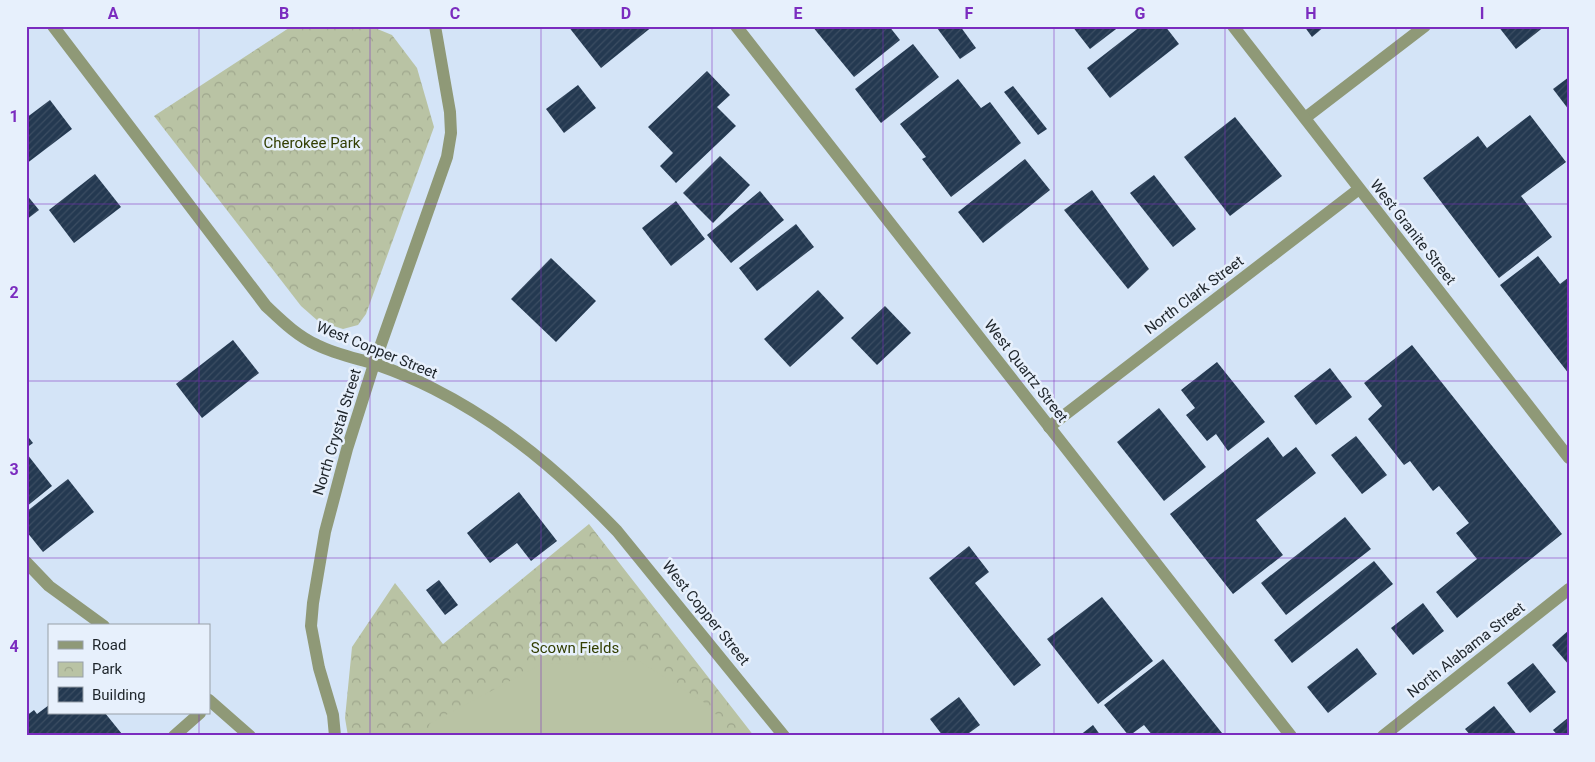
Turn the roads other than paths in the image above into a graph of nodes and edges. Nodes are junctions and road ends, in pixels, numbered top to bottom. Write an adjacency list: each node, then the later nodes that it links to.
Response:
1 (53, 26): 8 (street, West Copper Street)
2 (435, 26): 8 (street, North Crystal Street)
3 (736, 26): 9 (street, West Quartz Street)
4 (1233, 26): 6 (street, West Granite Street)
5 (1425, 26): 6 (street)
6 (1305, 118): 7 (street, West Granite Street)
7 (1359, 189): 9 (street, North Clark Street); 10 (street, West Granite Street)
8 (374, 364): 18 (street, North Crystal Street); 19 (street, West Copper Street)
9 (1048, 426): 20 (street, West Quartz Street)
10 (1569, 458)
11 (26, 562): 13 (street)
12 (1569, 589): 21 (street, North Alabama Street)
13 (101, 624)
14 (210, 703): 17 (street)
15 (199, 714): 16 (street)
16 (174, 736)
17 (250, 736)
18 (335, 736)
19 (784, 736)
20 (1291, 736)
21 (1383, 736)

